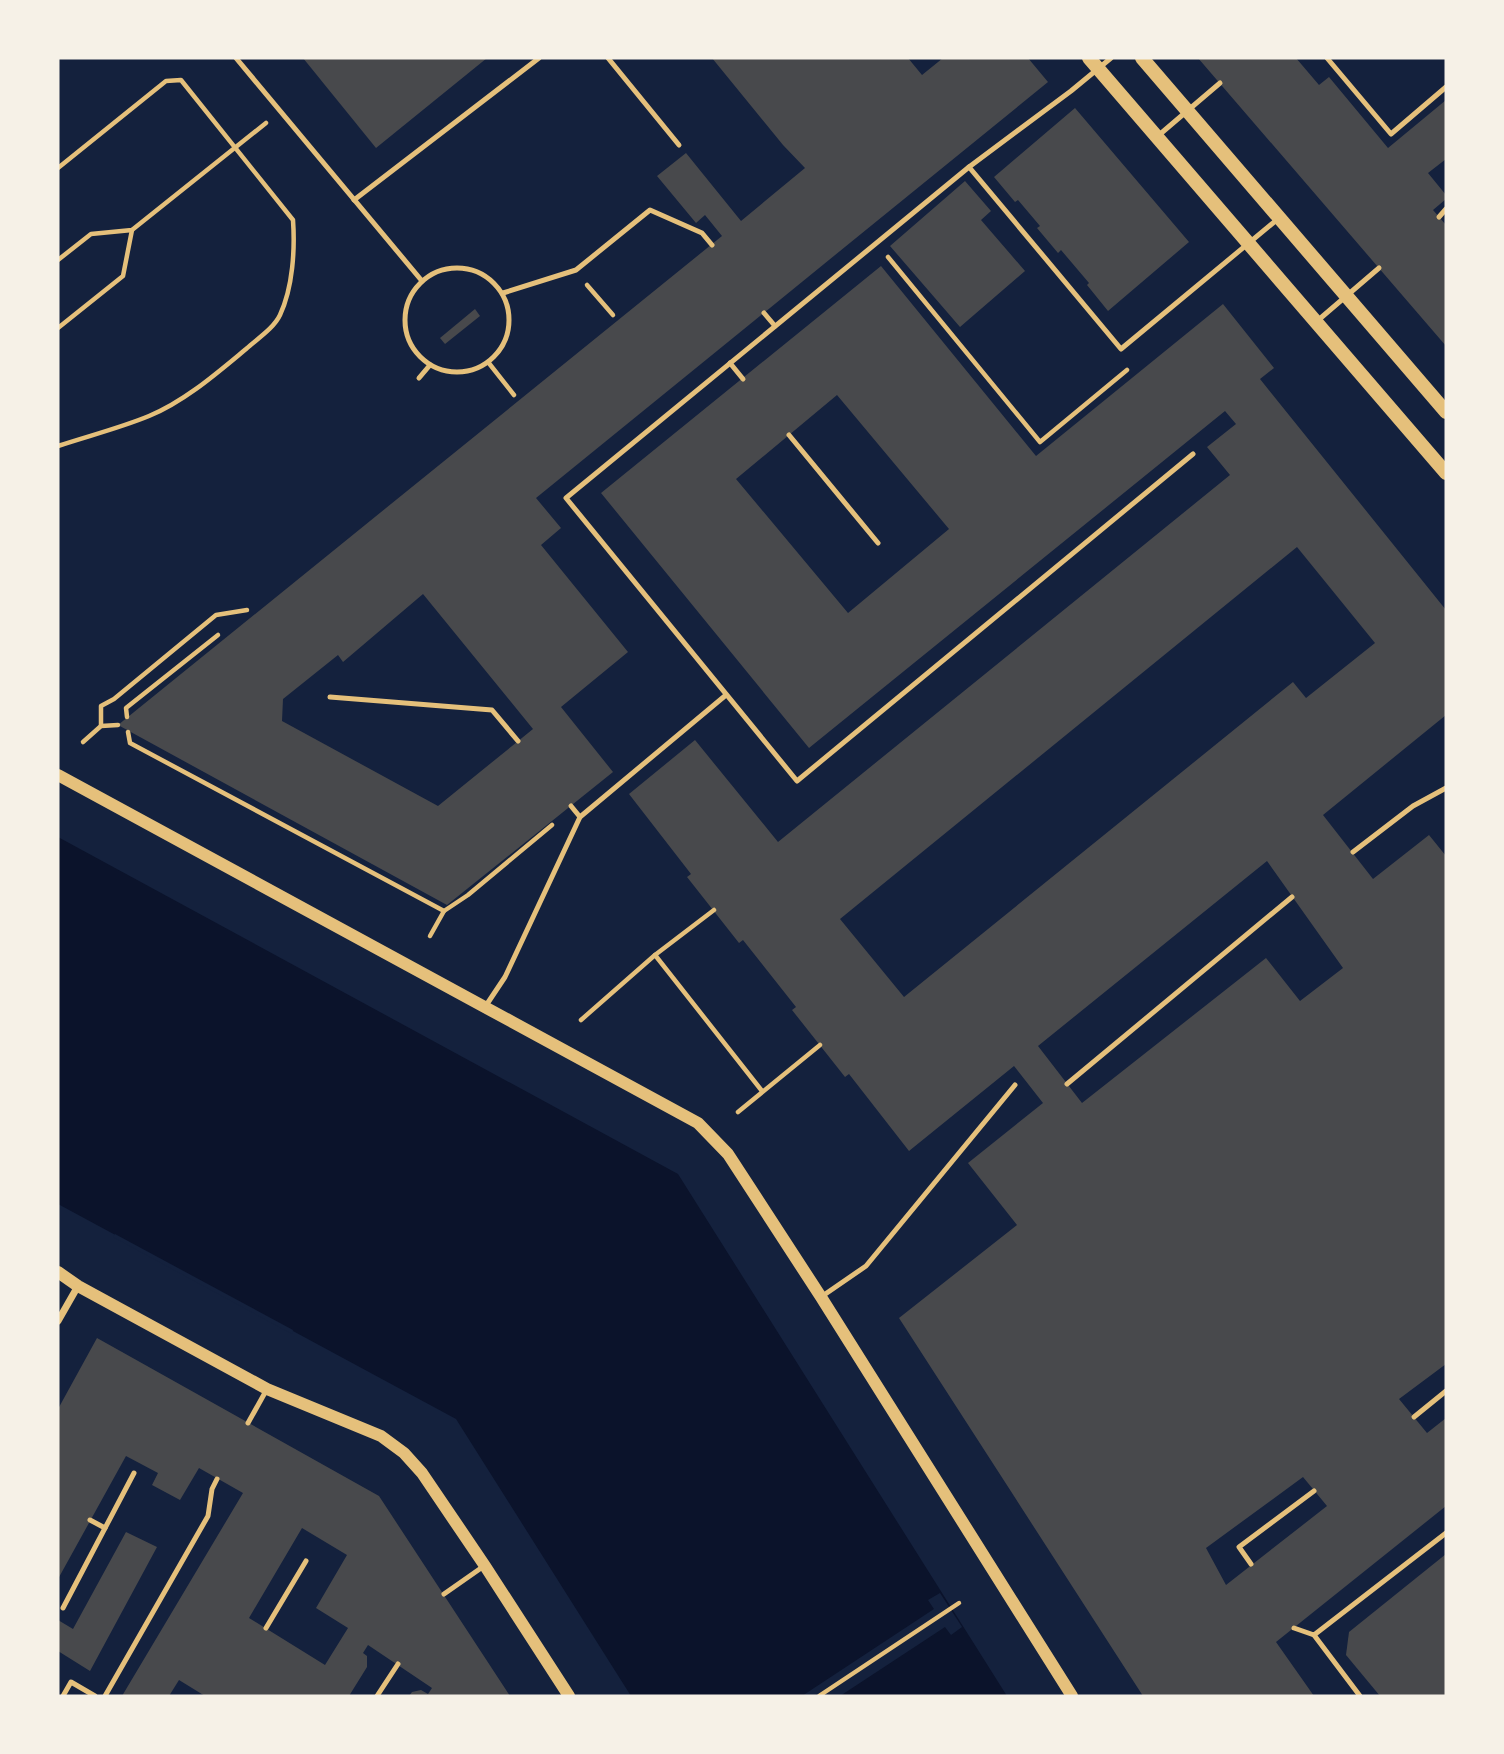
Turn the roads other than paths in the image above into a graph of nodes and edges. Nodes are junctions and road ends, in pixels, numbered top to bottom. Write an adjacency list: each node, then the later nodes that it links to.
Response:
1 (236, 58): 14 (lane)
2 (539, 58): 14 (lane)
3 (608, 58): 12 (lane)
4 (1111, 58): 7 (lane)
5 (1142, 58): 10 (main road)
6 (1326, 58): 9 (lane)
7 (1094, 63): 11 (main road); 13 (lane)
8 (1220, 83): 10 (lane)
9 (1446, 87)
10 (1187, 111): 11 (lane); 17 (main road)
11 (1157, 137): 18 (main road)
12 (679, 145)
13 (969, 167): 18 (lane); 26 (lane)
14 (354, 200): 21 (lane)
15 (1446, 209): 16 (lane)
16 (1439, 217)
17 (1279, 218): 18 (lane); 23 (main road)
18 (1248, 243): 25 (main road)
19 (712, 245): 22 (lane)
20 (1379, 268): 23 (lane)
21 (422, 281): 22 (lane); 28 (lane)
22 (503, 293): 28 (lane)
23 (1346, 296): 25 (lane); 31 (main road)
24 (764, 313): 26 (lane)
25 (1316, 322): 34 (main road)
26 (775, 326): 27 (lane)
27 (730, 363): 30 (lane); 36 (lane)
28 (430, 365): 29 (lane)
29 (419, 378)
30 (743, 379)
31 (1446, 412)
32 (789, 435): 35 (lane)
33 (1193, 454): 36 (lane)
34 (1446, 473)
35 (878, 543)
36 (726, 695): 42 (lane)
37 (330, 697): 38 (lane)
38 (518, 741)
39 (58, 775): 45 (street)
40 (1446, 788): 43 (lane)
41 (572, 807): 42 (lane)
42 (580, 817): 45 (lane)
43 (1353, 852)
44 (1292, 897): 46 (lane)
45 (485, 1006): 50 (street)
46 (1067, 1084)
47 (1015, 1085): 50 (lane)
48 (58, 1272): 49 (street)
49 (78, 1286): 51 (street); 52 (street)
50 (821, 1297): 76 (street)
51 (58, 1321)
52 (267, 1389): 55 (lane); 64 (street)
53 (1446, 1391): 54 (lane)
54 (1414, 1417)
55 (248, 1423)
56 (134, 1473): 60 (lane)
57 (217, 1479): 73 (lane)
58 (1314, 1491): 63 (lane)
59 (90, 1520): 60 (lane)
60 (105, 1528): 66 (lane)
61 (1446, 1533): 69 (lane)
62 (306, 1561): 67 (lane)
63 (1251, 1564)
64 (485, 1566): 65 (lane); 75 (street)
65 (444, 1594)
66 (63, 1608)
67 (266, 1628)
68 (1294, 1628): 69 (lane)
69 (1314, 1635): 77 (lane)
70 (398, 1664): 74 (lane)
71 (63, 1696): 72 (lane)
72 (95, 1696)
73 (105, 1696)
74 (377, 1696)
75 (569, 1696)
76 (1072, 1696)
77 (1360, 1696)

